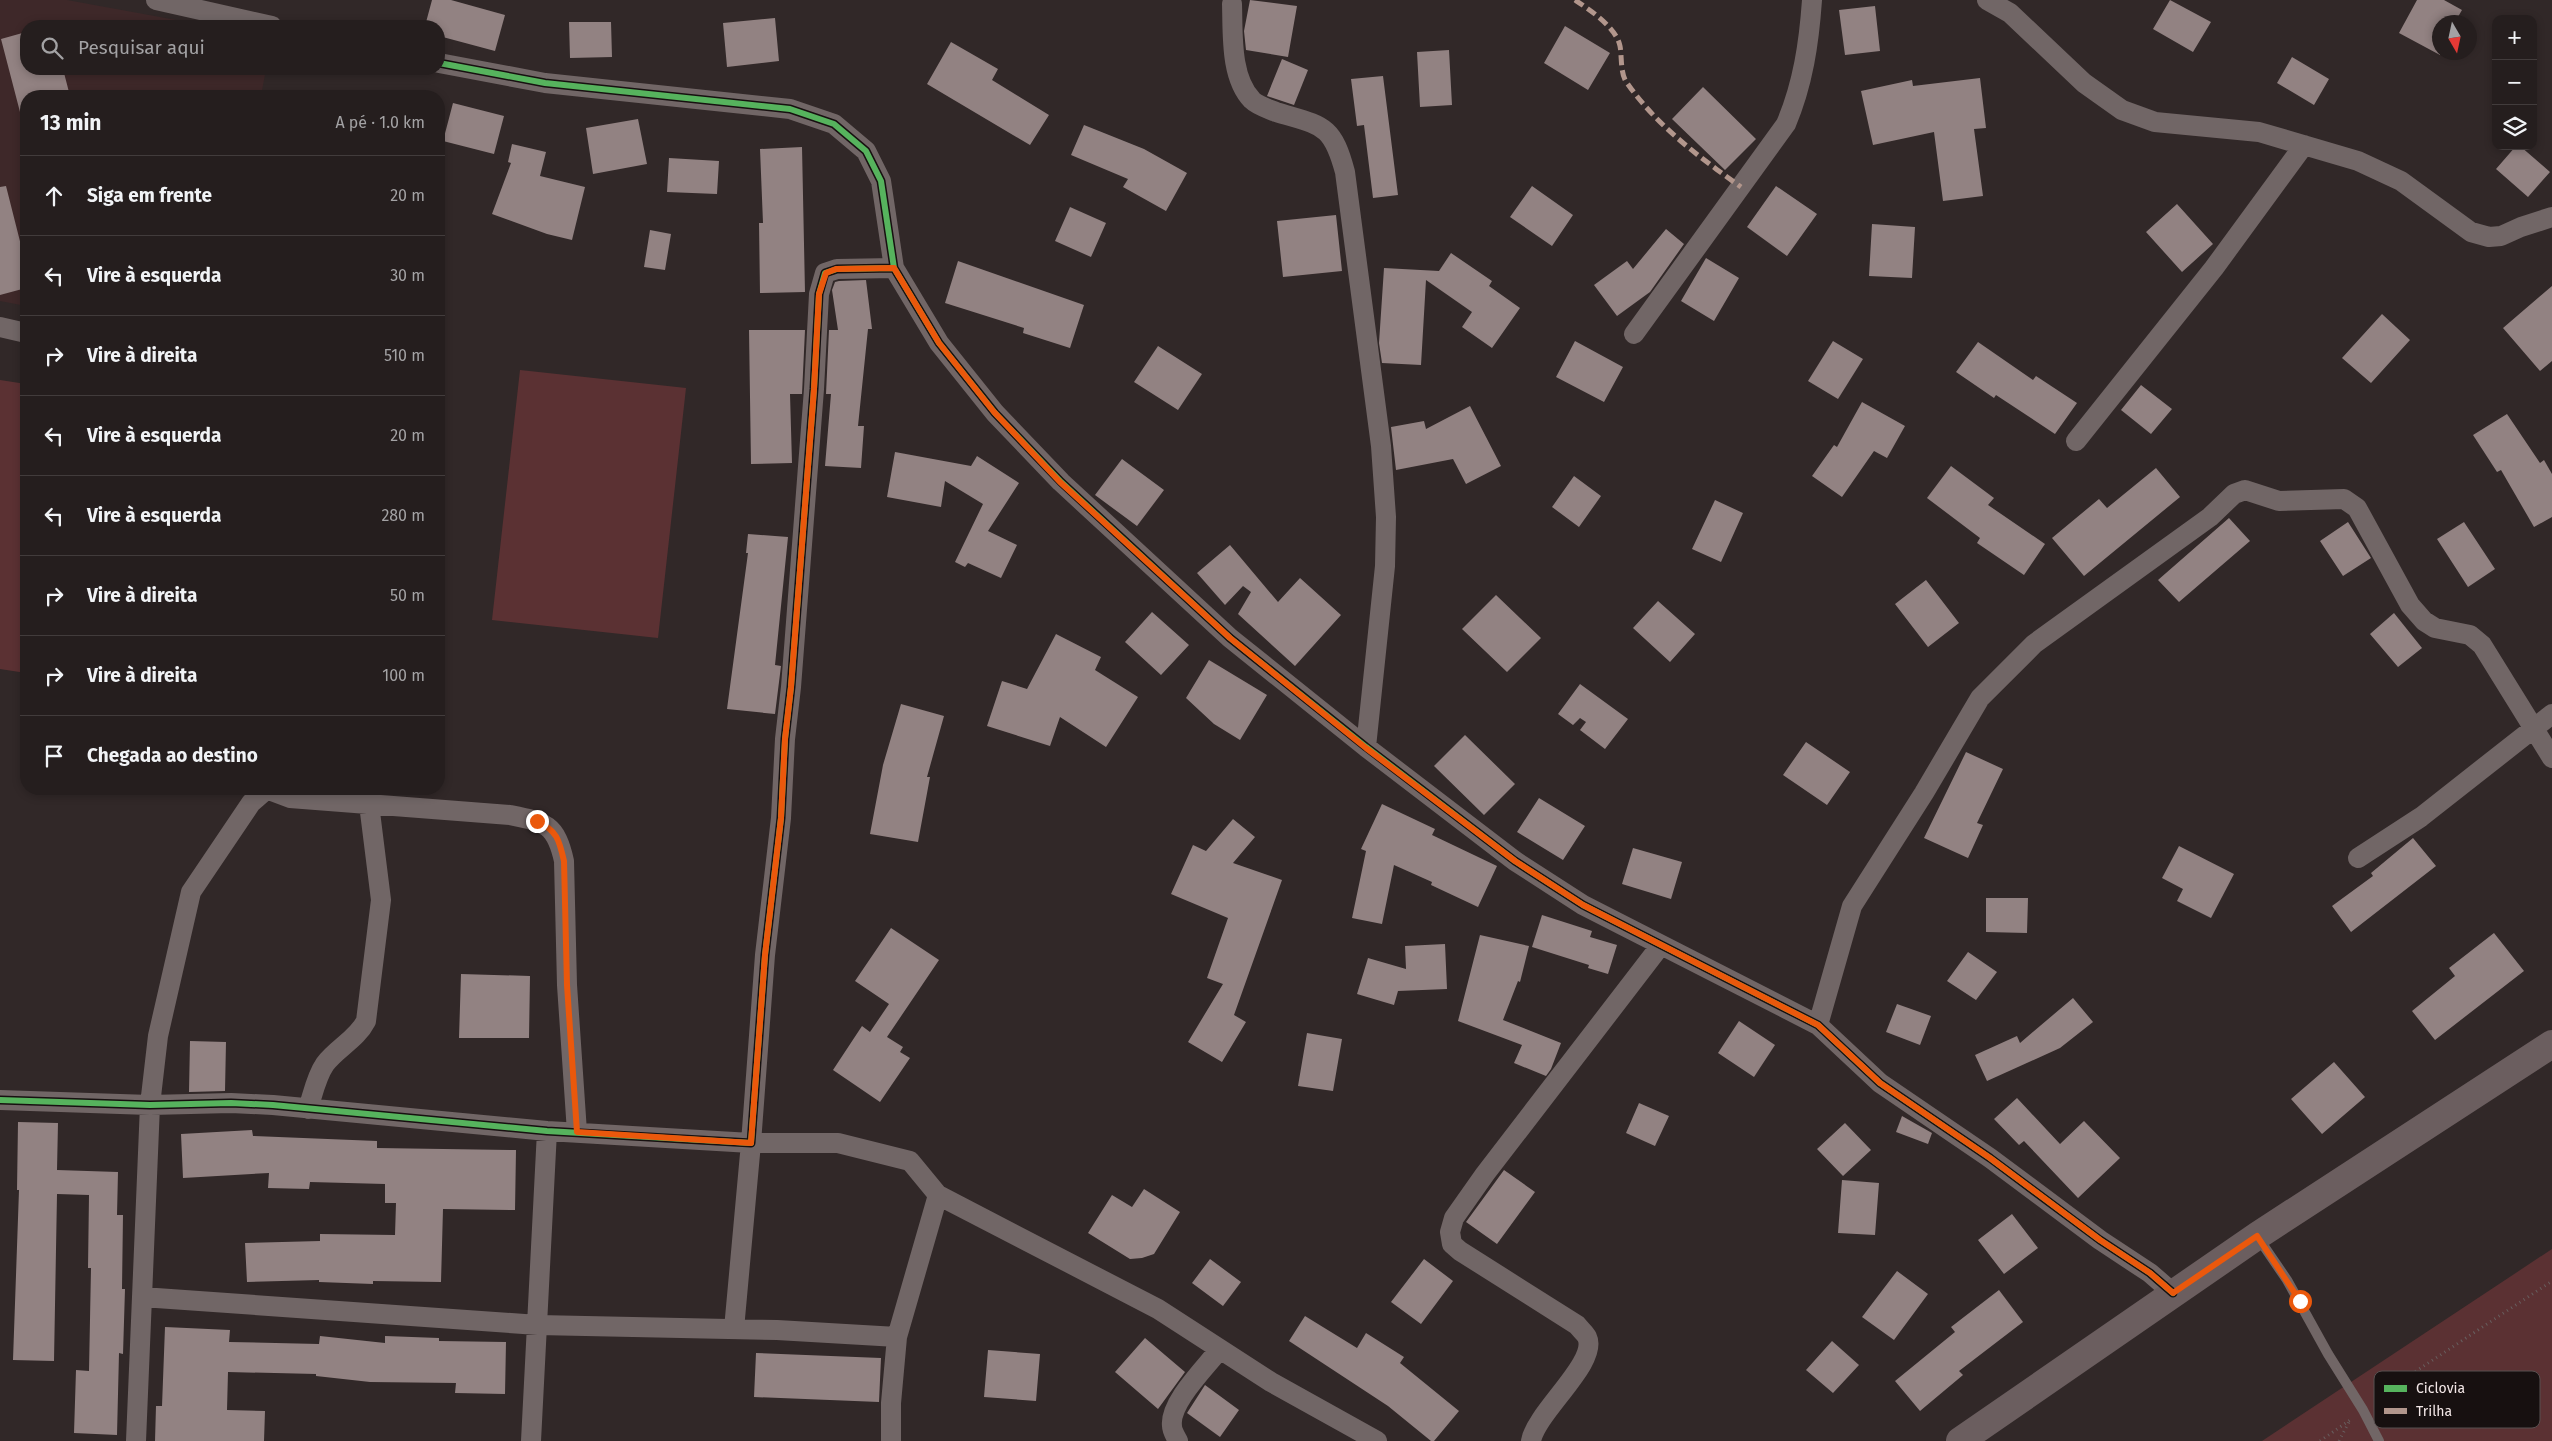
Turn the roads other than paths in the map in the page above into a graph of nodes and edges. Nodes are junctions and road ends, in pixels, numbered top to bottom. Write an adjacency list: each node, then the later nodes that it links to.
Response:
1 (156, 0): 5 (street)
2 (1812, 0): 13 (street)
3 (1987, 0): 8 (street)
4 (1232, 4): 17 (street)
5 (200, 5): 6 (street)
6 (251, 20)
7 (445, 64): 10 (street)
8 (2304, 144): 9 (street); 14 (street)
9 (2552, 217)
10 (894, 268): 17 (street); 31 (street)
11 (0, 327): 12 (street)
12 (20, 332)
13 (1634, 334)
14 (2076, 441)
15 (2552, 714): 16 (street)
16 (2533, 729): 18 (street); 22 (street); 24 (street)
17 (1366, 748): 23 (street)
18 (2552, 758)
19 (260, 795): 27 (street)
20 (282, 795): 21 (street)
21 (369, 804): 28 (street); 30 (street)
22 (2358, 858)
23 (1661, 945): 24 (street); 45 (street)
24 (1818, 1025): 34 (street)
25 (2552, 1044): 33 (main road)
26 (0, 1100): 27 (street)
27 (150, 1106): 28 (street); 35 (street)
28 (308, 1109): 29 (street)
29 (547, 1131): 30 (street); 36 (street)
30 (577, 1132): 31 (street)
31 (751, 1143): 32 (street); 37 (street)
32 (938, 1194): 38 (street); 39 (street)
33 (2257, 1236): 34 (main road); 47 (lane)
34 (2173, 1293): 46 (main road)
35 (142, 1297): 36 (street); 40 (street)
36 (538, 1325): 37 (street); 41 (street)
37 (734, 1329): 38 (street)
38 (897, 1337): 42 (street)
39 (1219, 1350): 43 (street); 44 (street)
40 (136, 1441)
41 (531, 1441)
42 (891, 1441)
43 (1178, 1441)
44 (1376, 1441)
45 (1531, 1441)
46 (1960, 1441)
47 (2379, 1441)

